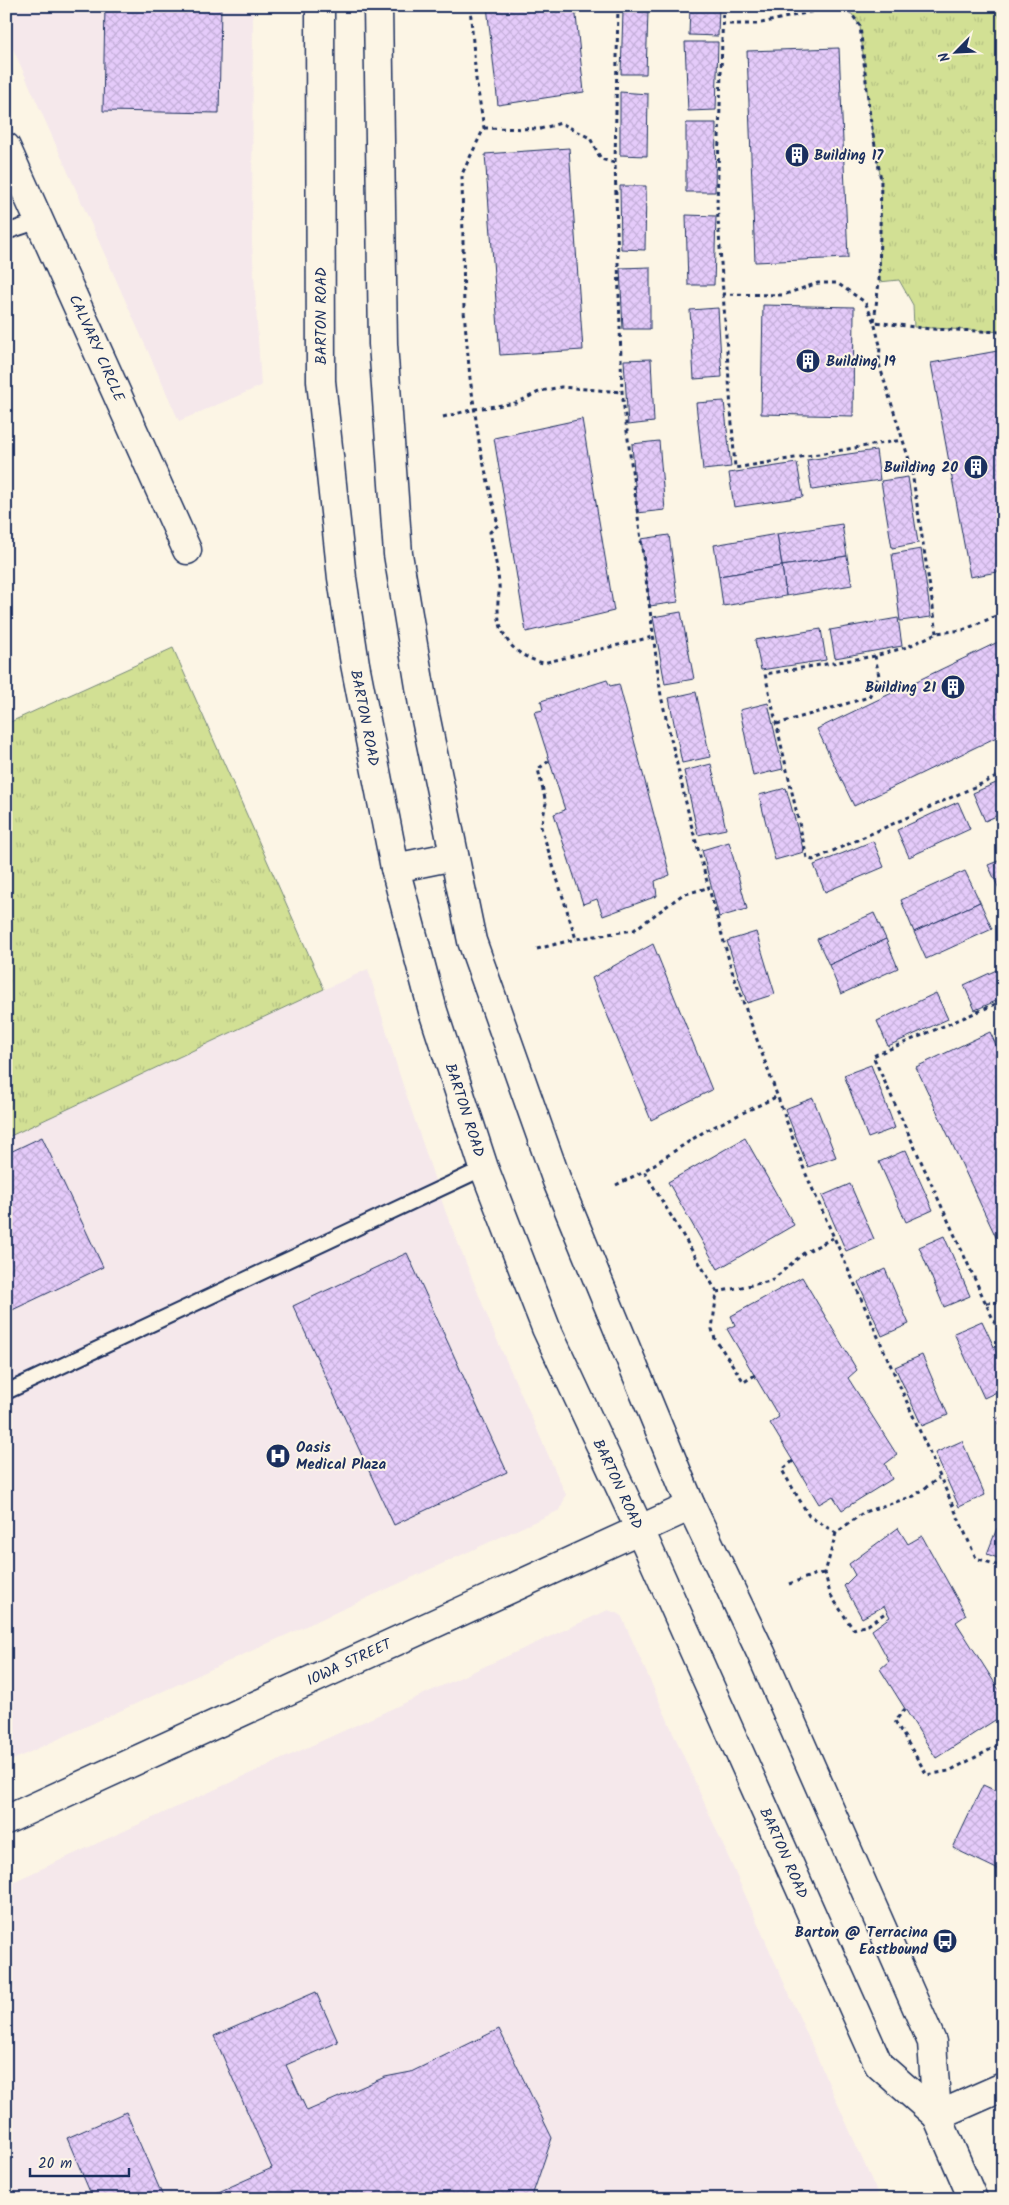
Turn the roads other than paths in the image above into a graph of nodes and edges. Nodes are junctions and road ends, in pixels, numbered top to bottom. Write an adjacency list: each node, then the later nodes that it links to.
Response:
1 (320, 6): 8 (main road, BARTON ROAD)
2 (378, 6): 7 (main road, BARTON ROAD)
3 (6, 147): 4 (main road, CALVARY CIRCLE)
4 (39, 221): 5 (lane); 6 (main road, CALVARY CIRCLE)
5 (6, 232)
6 (187, 550)
7 (454, 856): 8 (main road); 11 (main road, BARTON ROAD)
8 (395, 868): 9 (main road, BARTON ROAD)
9 (484, 1168): 10 (lane); 12 (main road, BARTON ROAD)
10 (6, 1392)
11 (692, 1506): 12 (main road, IOWA STREET); 15 (main road, BARTON ROAD)
12 (640, 1530): 13 (main road, IOWA STREET); 15 (main road, BARTON ROAD)
13 (6, 1820)
14 (1003, 2086): 15 (main road)
15 (937, 2116): 16 (main road, BARTON ROAD)
16 (973, 2199)

